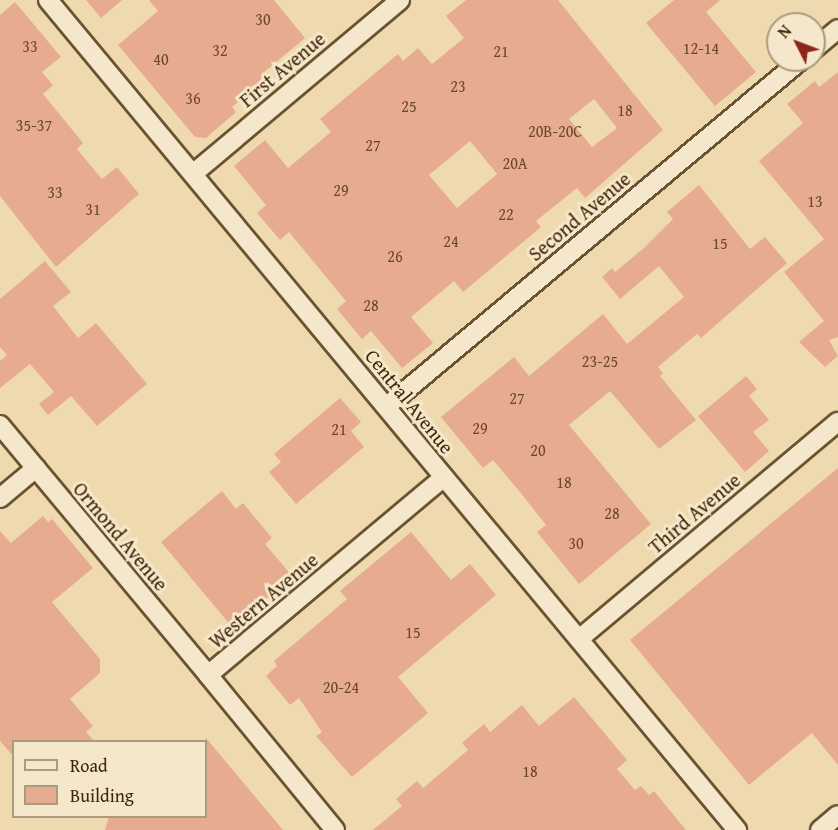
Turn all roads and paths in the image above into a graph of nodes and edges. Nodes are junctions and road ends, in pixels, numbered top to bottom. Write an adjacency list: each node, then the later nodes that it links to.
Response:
1 (48, 0): 6 (street, Central Avenue)
2 (400, 0): 6 (street, First Avenue)
3 (838, 29): 4 (street)
4 (826, 39)
5 (787, 72): 7 (street, Second Avenue)
6 (194, 173): 7 (street, Central Avenue)
7 (387, 407): 11 (street, Central Avenue)
8 (838, 422): 13 (street, Third Avenue)
9 (0, 424): 10 (street, Ormond Avenue)
10 (36, 468): 12 (street); 14 (street, Ormond Avenue)
11 (444, 477): 13 (street, Central Avenue); 14 (street, Western Avenue)
12 (0, 498)
13 (579, 639): 17 (street, Central Avenue)
14 (208, 675): 16 (street, Western Avenue)
15 (838, 815): 18 (street)
16 (335, 830)
17 (737, 830)
18 (820, 830)

